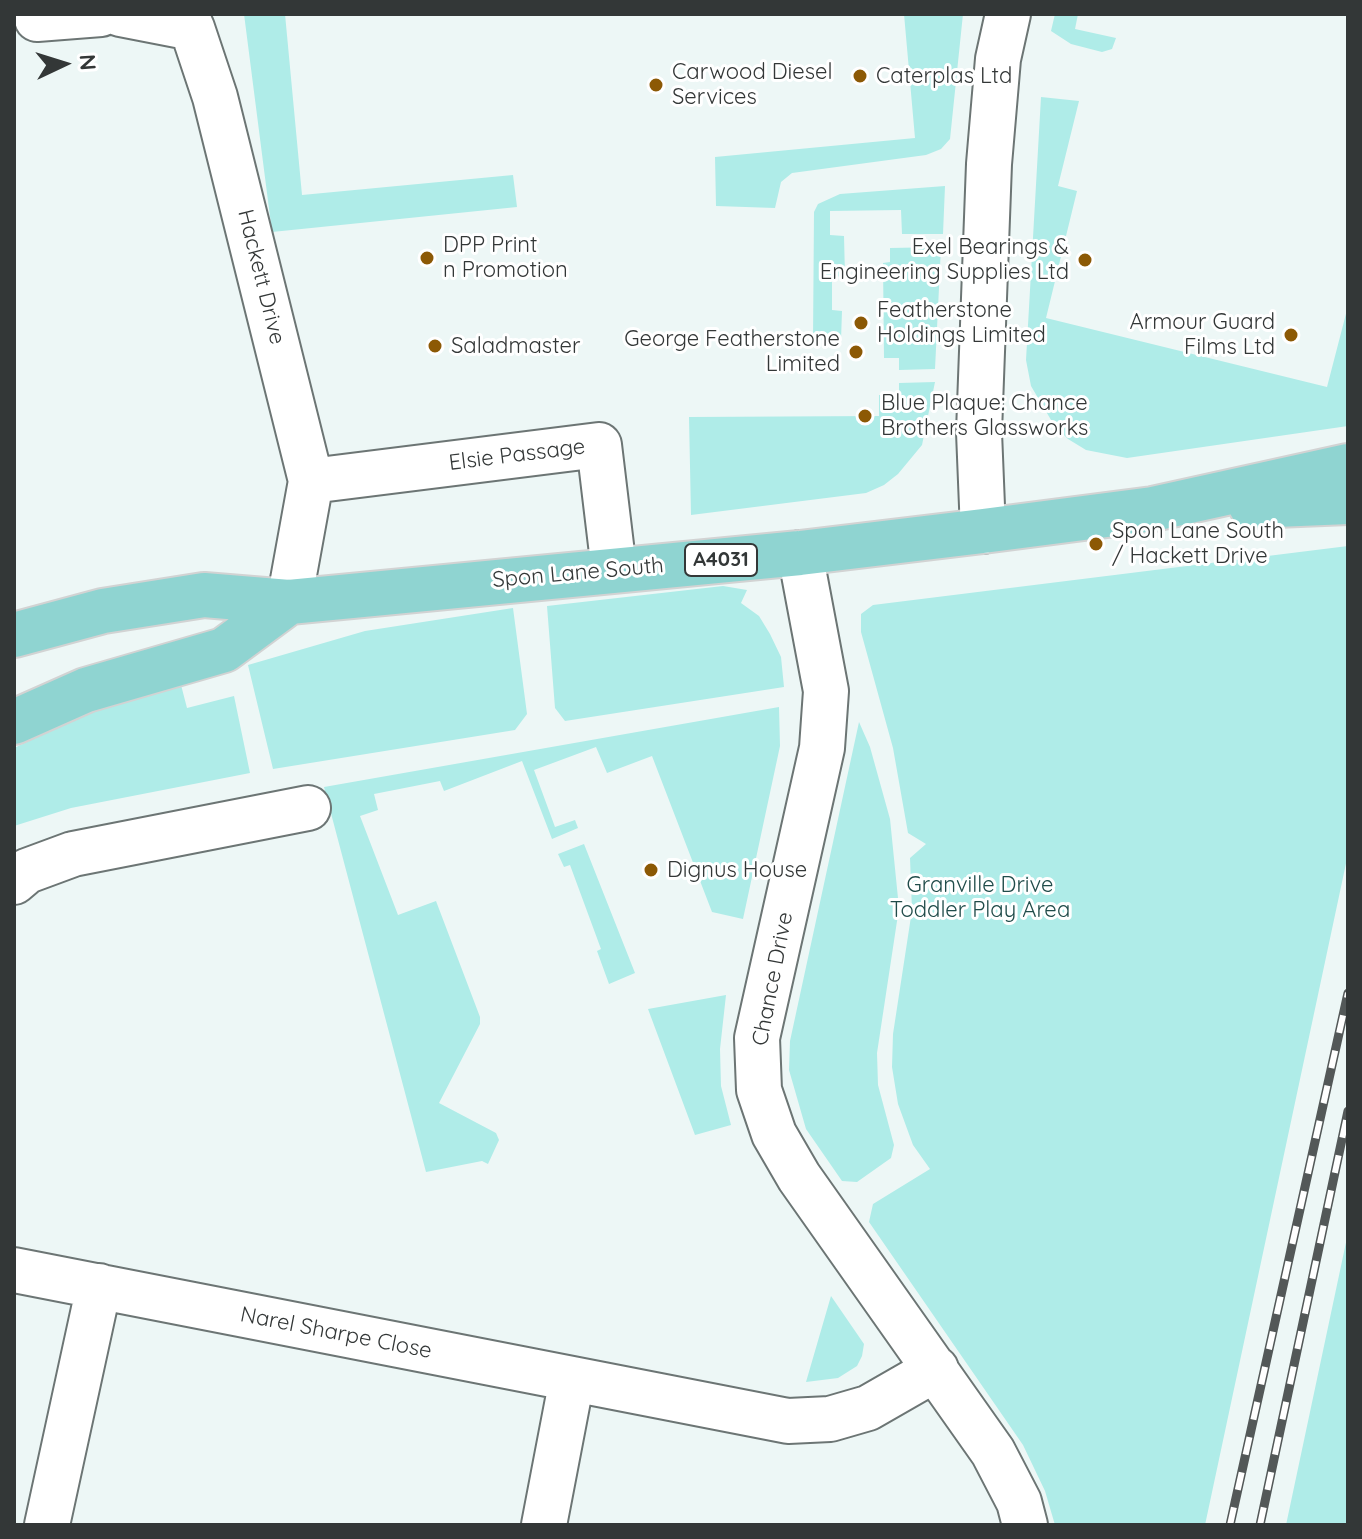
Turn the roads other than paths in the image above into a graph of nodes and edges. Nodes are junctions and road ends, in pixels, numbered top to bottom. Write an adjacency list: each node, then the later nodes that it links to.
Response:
1 (101, 14): 4 (street)
2 (120, 14): 5 (street, Hackett Drive)
3 (1008, 14): 7 (street)
4 (37, 19)
5 (311, 481): 9 (street, Elsie Passage); 10 (street, Hackett Drive)
6 (1338, 485): 7 (main road, Spon Lane South / A4031)
7 (983, 531): 8 (main road, Spon Lane South / A4031)
8 (800, 553): 9 (main road, Spon Lane South / A4031); 17 (street, Chance Drive)
9 (614, 570): 10 (main road, Spon Lane South / A4031)
10 (289, 602): 11 (main road, Spon Lane South / A4031); 12 (main road)
11 (14, 635)
12 (14, 722)
13 (308, 808): 14 (street)
14 (14, 882)
15 (14, 1270): 16 (street, Narel Sharpe Close)
16 (99, 1286): 18 (street, Narel Sharpe Close); 19 (street)
17 (936, 1369): 18 (street, Narel Sharpe Close); 21 (street, Chance Drive)
18 (572, 1379): 20 (street)
19 (47, 1525)
20 (544, 1525)
21 (1025, 1525)

